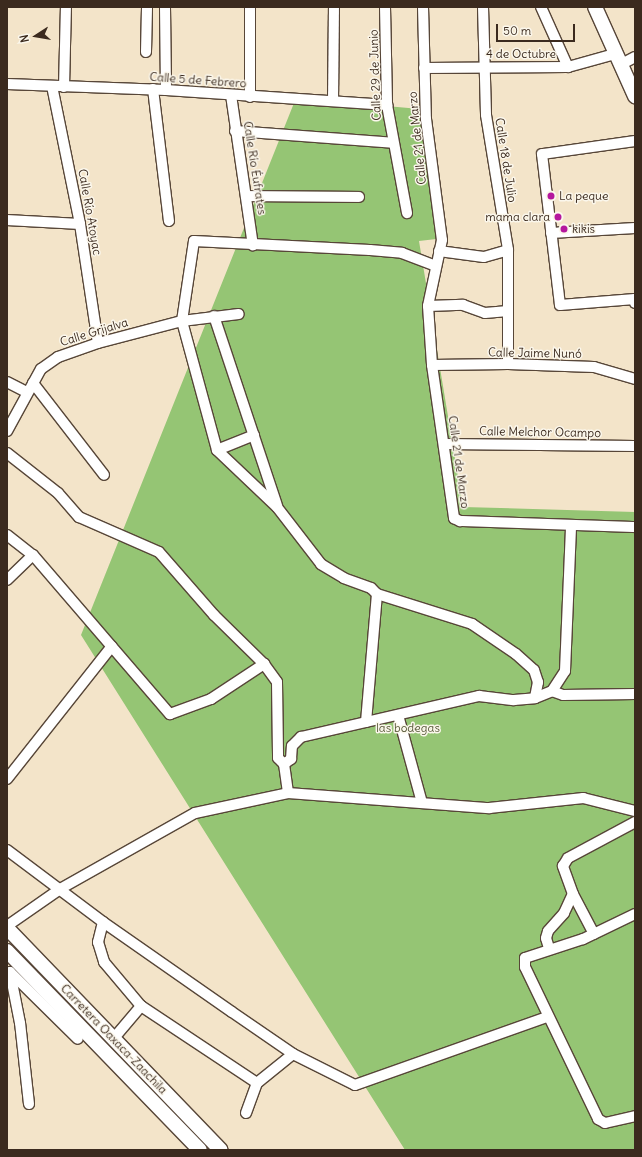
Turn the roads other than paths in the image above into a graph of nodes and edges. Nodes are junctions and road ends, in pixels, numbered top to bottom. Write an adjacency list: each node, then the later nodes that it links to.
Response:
1 (66, 7): 19 (street)
2 (147, 7): 11 (street)
3 (165, 7): 21 (street)
4 (250, 7): 24 (street)
5 (334, 7): 25 (street)
6 (386, 7): 26 (street, Calle 29 de Junio)
7 (423, 7): 15 (street, Calle 21 de Marzo)
8 (483, 7): 16 (street, Calle 18 de Julio)
9 (541, 7): 14 (street)
10 (595, 7): 13 (main road)
11 (146, 52)
12 (635, 57): 13 (street, 4 de Octubre)
13 (617, 59): 14 (street, 4 de Octubre); 23 (main road)
14 (568, 67): 16 (street, 4 de Octubre)
15 (424, 68): 16 (street, 4 de Octubre); 40 (street, Calle 21 de Marzo)
16 (483, 68): 39 (street, Calle 18 de Julio)
17 (7, 84): 18 (street, Calle 5 de Febrero)
18 (52, 86): 19 (street, Calle 5 de Febrero); 35 (street, Calle Río Atoyac)
19 (64, 87): 20 (street, Calle 5 de Febrero)
20 (153, 89): 21 (street, Calle 5 de Febrero); 34 (street)
21 (166, 90): 22 (street, Calle 5 de Febrero)
22 (231, 95): 24 (street, Calle 5 de Febrero); 27 (street, Calle Río Éufrates)
23 (635, 96)
24 (250, 97): 25 (street, Calle 5 de Febrero)
25 (333, 101): 26 (street, Calle 5 de Febrero)
26 (387, 105): 29 (street, Calle 29 de Junio)
27 (235, 131): 29 (street); 30 (street, Calle Río Éufrates)
28 (635, 141): 37 (street)
29 (393, 143): 32 (street, Calle 29 de Junio)
30 (246, 196): 31 (street); 38 (street, Calle Río Éufrates)
31 (359, 197)
32 (407, 213)
33 (7, 220): 35 (street)
34 (169, 221)
35 (80, 224): 48 (street, Calle Río Atoyac)
36 (635, 228): 37 (street)
37 (551, 233): 42 (street)
38 (253, 245): 41 (street); 47 (street)
39 (508, 250): 40 (street); 44 (street, Calle 18 de Julio)
40 (439, 251): 41 (street, Calle 21 de Marzo)
41 (436, 266): 43 (street, Calle 21 de Marzo)
42 (635, 303)
43 (428, 306): 44 (street); 50 (street, Calle 21 de Marzo)
44 (508, 311): 49 (street, Calle 18 de Julio)
45 (239, 314): 46 (street, Calle Grijalva)
46 (214, 316): 47 (street, Calle Grijalva); 55 (street)
47 (182, 321): 48 (street, Calle Grijalva); 58 (street)
48 (98, 343): 53 (street, Calle Grijalva)
49 (508, 364): 50 (street, Calle Jaime Nunó); 51 (street, Calle Jaime Nunó)
50 (432, 366): 56 (street, Calle 21 de Marzo)
51 (635, 378)
52 (7, 382): 53 (street)
53 (30, 387): 54 (street, Calle Grijalva); 60 (street)
54 (7, 431)
55 (254, 435): 58 (street); 61 (street)
56 (444, 444): 57 (street, Calle Melchor Ocampo); 62 (street, Calle 21 de Marzo)
57 (635, 446)
58 (217, 450): 61 (street)
59 (7, 453): 69 (street)
60 (104, 475)
61 (277, 507): 67 (street)
62 (571, 525): 63 (street); 70 (street)
63 (635, 527)
64 (7, 535): 65 (street)
65 (34, 555): 66 (street); 68 (street)
66 (7, 580)
67 (377, 594): 72 (street); 74 (street)
68 (112, 646): 69 (street); 76 (street)
69 (264, 664): 75 (street)
70 (552, 692): 71 (street); 72 (street)
71 (635, 694)
72 (534, 698): 73 (street)
73 (398, 715): 74 (street); 78 (street)
74 (366, 722): 75 (street)
75 (284, 764): 77 (street)
76 (7, 778)
77 (288, 793): 78 (street); 82 (street)
78 (422, 803): 79 (street)
79 (635, 811)
80 (635, 822): 83 (street)
81 (7, 850): 82 (street)
82 (60, 889): 85 (street); 86 (street)
83 (573, 894): 87 (street); 88 (street)
84 (635, 914): 87 (street)
85 (103, 922): 92 (street); 96 (street)
86 (7, 927): 94 (main road, Carretera Oaxaca-Zaachila)
87 (594, 934): 88 (street)
88 (549, 948): 93 (street)
89 (7, 951): 101 (main road, Carretera Oaxaca-Zaachila)
90 (7, 956): 91 (street)
91 (10, 972): 95 (street); 98 (street)
92 (140, 1006): 94 (street); 97 (street)
93 (547, 1016): 96 (street); 100 (street)
94 (114, 1038): 102 (main road, Carretera Oaxaca-Zaachila)
95 (78, 1039)
96 (293, 1054): 97 (street)
97 (257, 1083): 99 (street)
98 (29, 1104)
99 (246, 1113)
100 (635, 1116)
101 (200, 1150)
102 (221, 1150)

